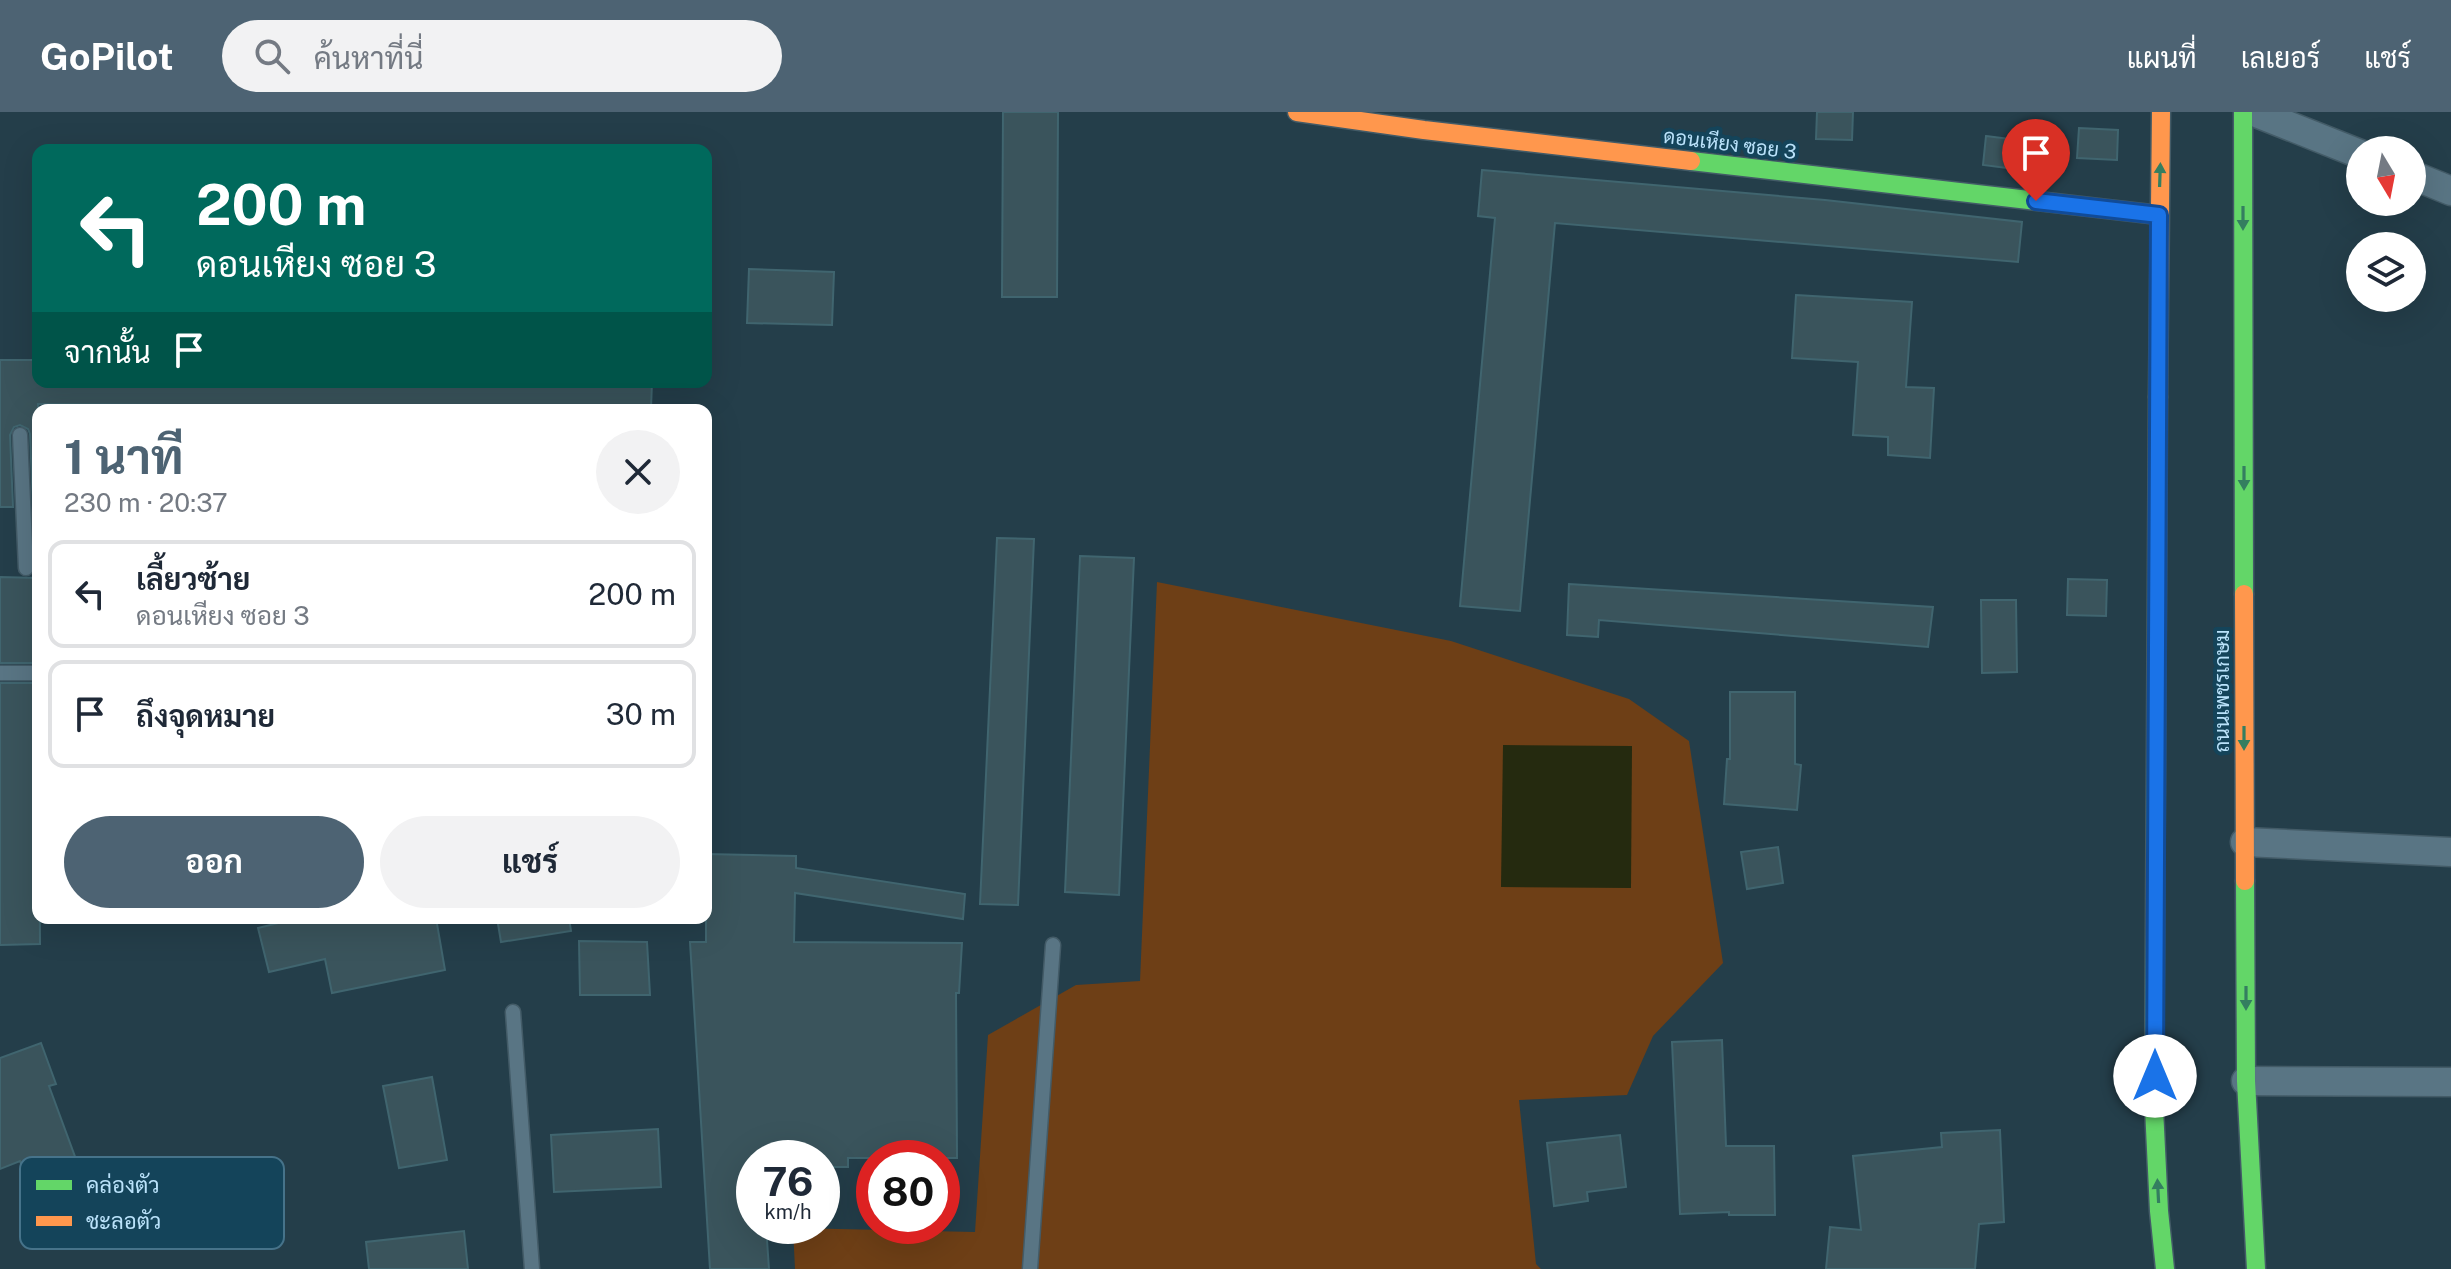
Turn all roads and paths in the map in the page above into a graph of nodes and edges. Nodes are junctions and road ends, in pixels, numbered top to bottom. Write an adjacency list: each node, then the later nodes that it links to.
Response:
1 (1297, 112): 8 (main road, ดอนเหียง ซอย 3)
2 (2161, 112): 8 (main road, one-way to 2)
3 (2243, 112): 13 (main road, ถนนเพชรเกษม, one-way to 13)
4 (2254, 112): 5 (street)
5 (2346, 148)
6 (2426, 181): 7 (street)
7 (2451, 191)
8 (2159, 215): 21 (main road, one-way to 8)
9 (20, 435): 10 (lane)
10 (26, 568)
11 (0, 673): 12 (lane)
12 (32, 673)
13 (2245, 842): 14 (street); 17 (main road, ถนนเพชรเกษม, one-way to 17)
14 (2451, 852)
15 (1053, 945): 20 (lane)
16 (513, 1012): 19 (lane)
17 (2246, 1081): 18 (street); 22 (main road, ถนนเพชรเกษม)
18 (2451, 1082)
19 (532, 1269)
20 (1030, 1269)
21 (2165, 1269)
22 (2256, 1269)

